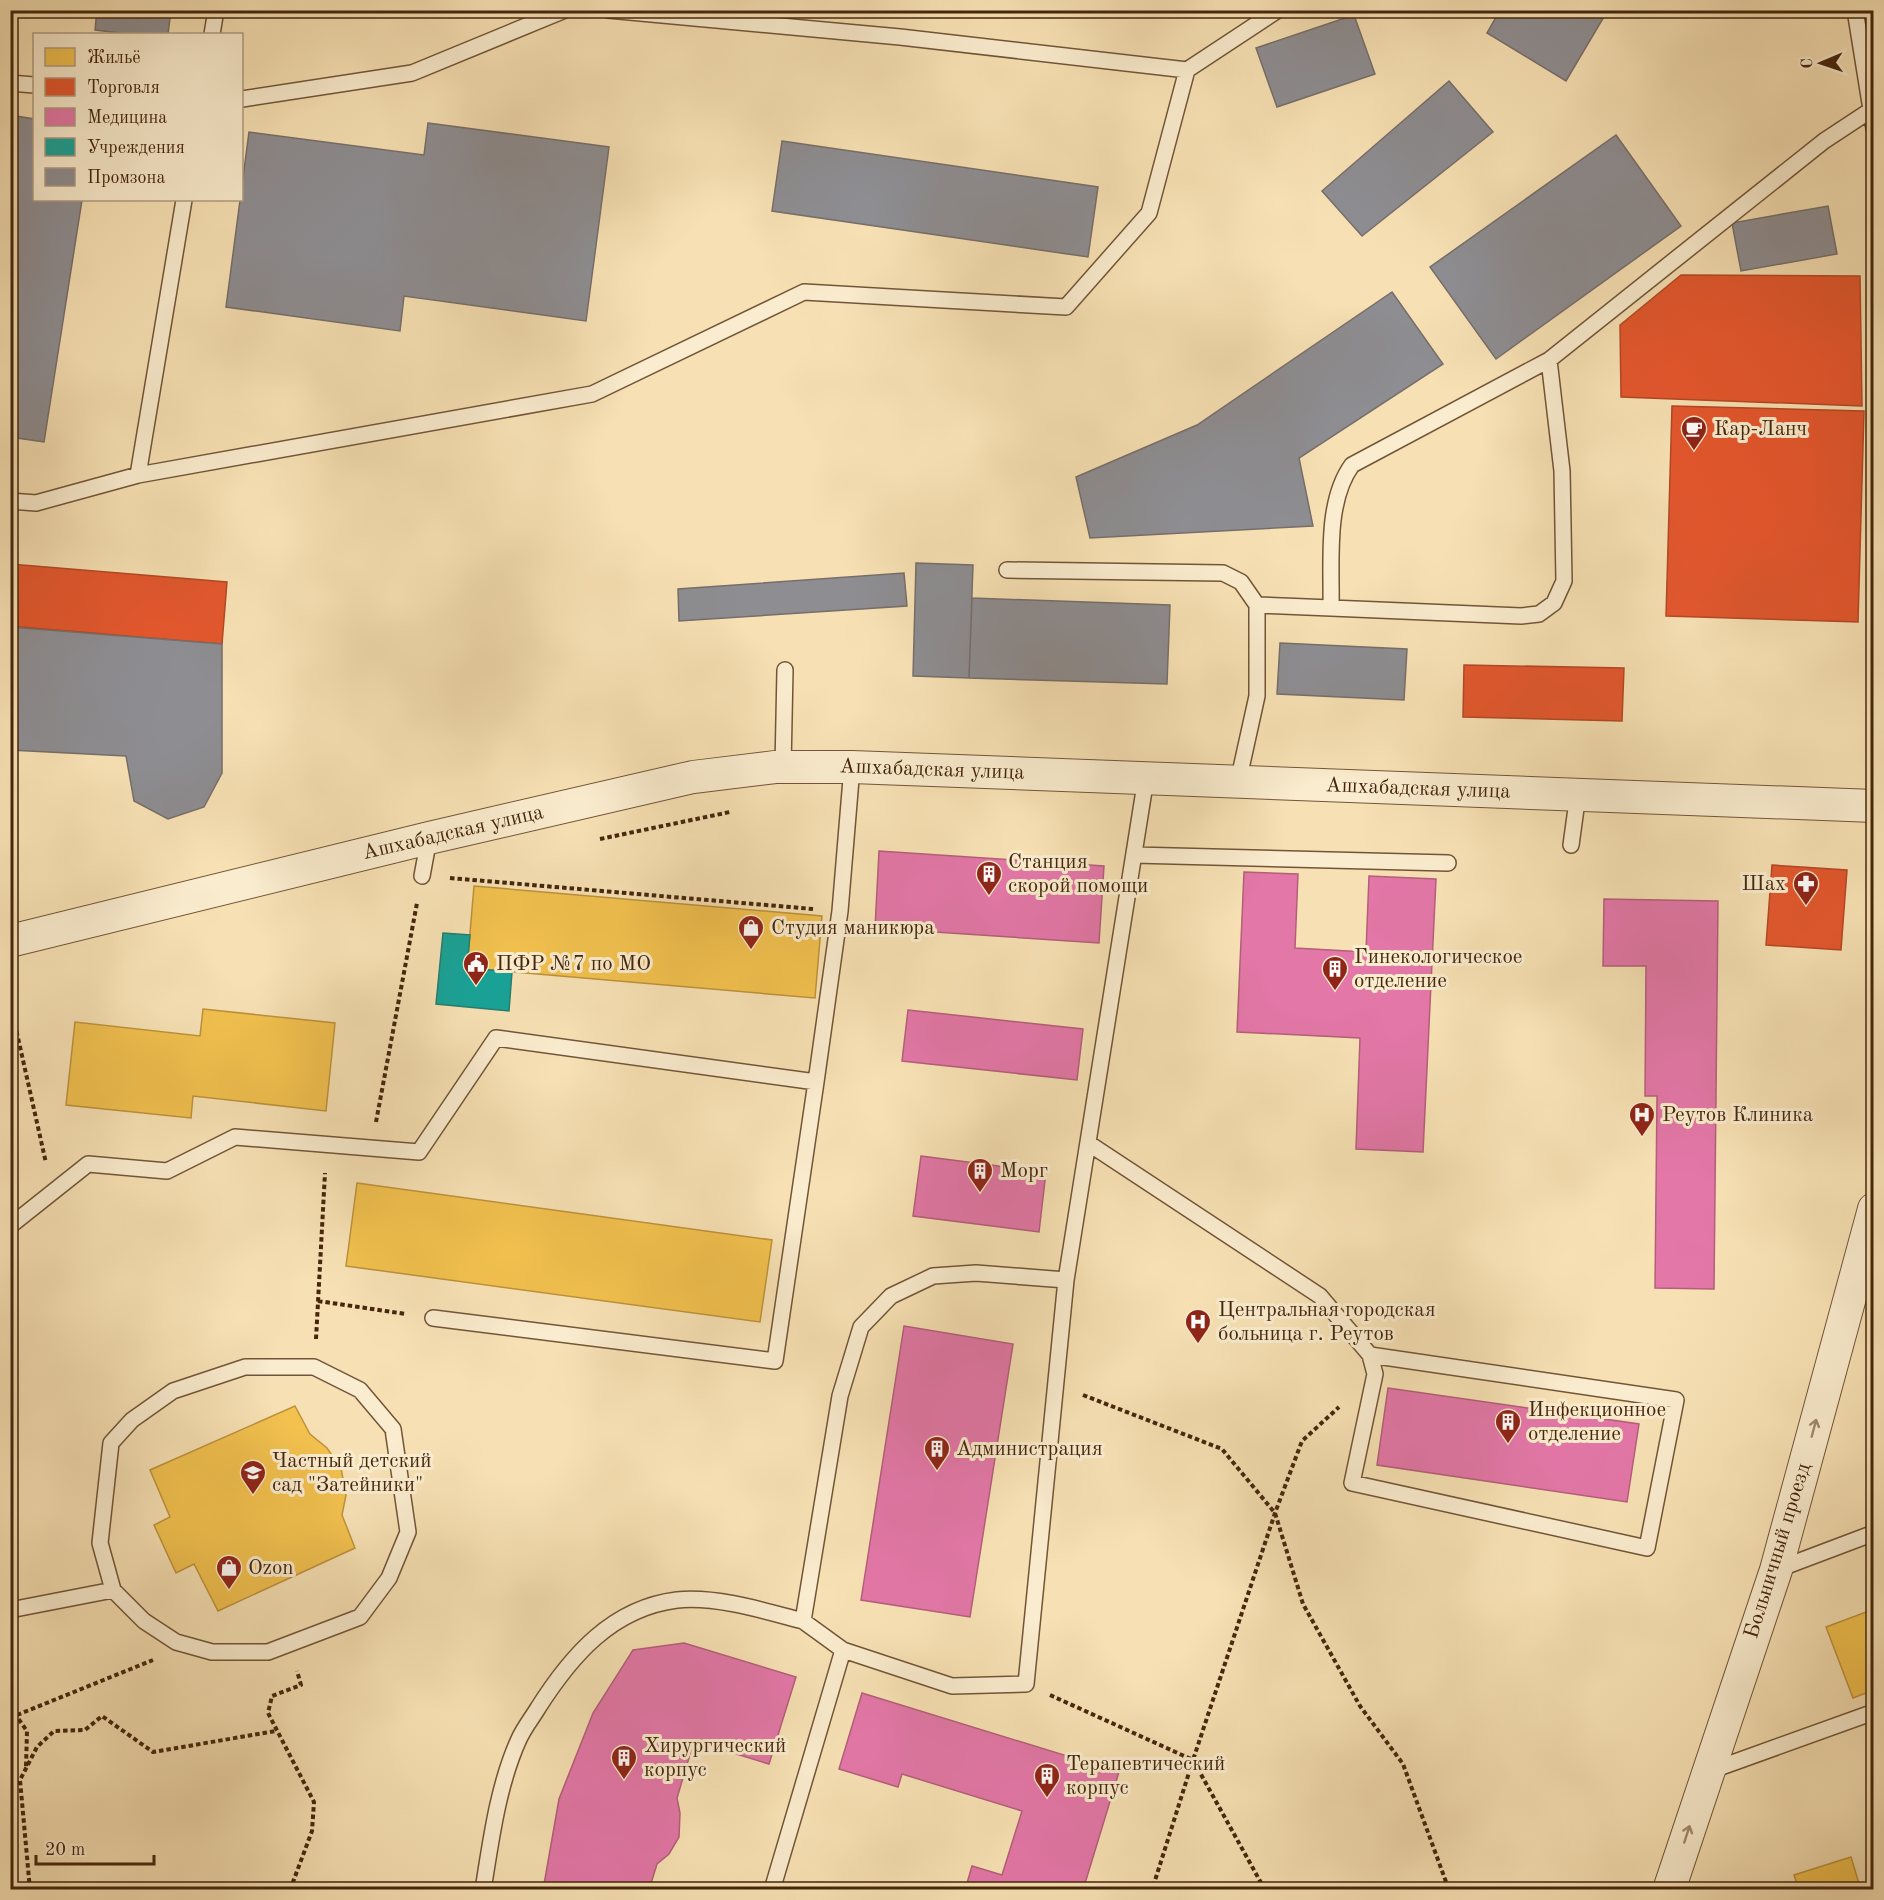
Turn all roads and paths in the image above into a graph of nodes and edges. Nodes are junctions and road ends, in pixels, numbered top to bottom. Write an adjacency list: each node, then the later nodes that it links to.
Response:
1 (216, 10): 6 (lane)
2 (565, 10): 10 (lane)
3 (608, 10): 7 (lane)
4 (1278, 10): 7 (lane)
5 (1856, 10): 11 (lane)
6 (212, 33)
7 (1187, 70): 15 (lane)
8 (10, 82): 9 (lane)
9 (33, 85)
10 (243, 99)
11 (1871, 110): 12 (lane); 14 (lane)
12 (1874, 128)
13 (184, 201): 15 (lane)
14 (1550, 360): 19 (lane); 19 (lane)
15 (138, 475): 16 (lane)
16 (10, 501)
17 (1007, 570): 18 (lane)
18 (1257, 605): 19 (lane); 24 (lane)
19 (1331, 608)
20 (785, 670): 21 (lane)
21 (783, 767): 22 (street, Ашхабадская улица); 28 (street, Ашхабадская улица)
22 (852, 767): 23 (street, Ашхабадская улица); 34 (lane)
23 (1146, 778): 24 (street, Ашхабадская улица); 31 (lane)
24 (1238, 782): 25 (street, Ашхабадская улица)
25 (1578, 795): 26 (street, Ашхабадская улица); 30 (lane)
26 (1874, 806)
27 (734, 811): 29 (path)
28 (429, 838): 33 (lane); 35 (street, Ашхабадская улица)
29 (596, 840)
30 (1571, 845)
31 (1134, 855): 32 (lane); 38 (lane)
32 (1448, 863)
33 (422, 876): 34 (path); 40 (path)
34 (840, 911): 37 (lane)
35 (10, 941)
36 (10, 1002): 41 (path)
37 (816, 1082): 40 (lane); 46 (lane)
38 (1088, 1143): 44 (lane); 48 (lane)
39 (327, 1144): 40 (lane); 41 (lane); 45 (path)
40 (371, 1148)
41 (53, 1192): 43 (lane)
42 (1874, 1209): 53 (street, Больничный проезд, one-way to 42)
43 (10, 1226)
44 (1066, 1280): 50 (lane); 56 (lane)
45 (318, 1301): 46 (path); 47 (path)
46 (433, 1318)
47 (315, 1343)
48 (1370, 1354): 49 (lane); 49 (lane)
49 (1375, 1374): 51 (path)
50 (1056, 1385): 51 (path); 60 (lane)
51 (1275, 1513): 65 (path); 76 (path)
52 (1874, 1533): 53 (lane)
53 (1776, 1570): 67 (street, Больничный проезд)
54 (112, 1590): 55 (lane); 57 (lane); 58 (lane)
55 (10, 1610)
56 (803, 1621): 59 (lane); 72 (lane)
57 (289, 1644): 58 (lane); 64 (path)
58 (189, 1645): 63 (path)
59 (843, 1650): 60 (lane); 73 (lane)
60 (1026, 1684): 65 (path)
61 (10, 1707): 63 (path)
62 (1874, 1712): 67 (lane)
63 (17, 1715): 66 (path)
64 (276, 1731): 66 (path); 71 (path)
65 (1193, 1760): 74 (path); 75 (path)
66 (26, 1769): 68 (path)
67 (1708, 1772): 77 (street, Больничный проезд, one-way to 67)
68 (20, 1780): 69 (path); 70 (path)
69 (10, 1788)
70 (30, 1890)
71 (290, 1890)
72 (483, 1890)
73 (772, 1890)
74 (1152, 1890)
75 (1265, 1890)
76 (1449, 1890)
77 (1669, 1890)

